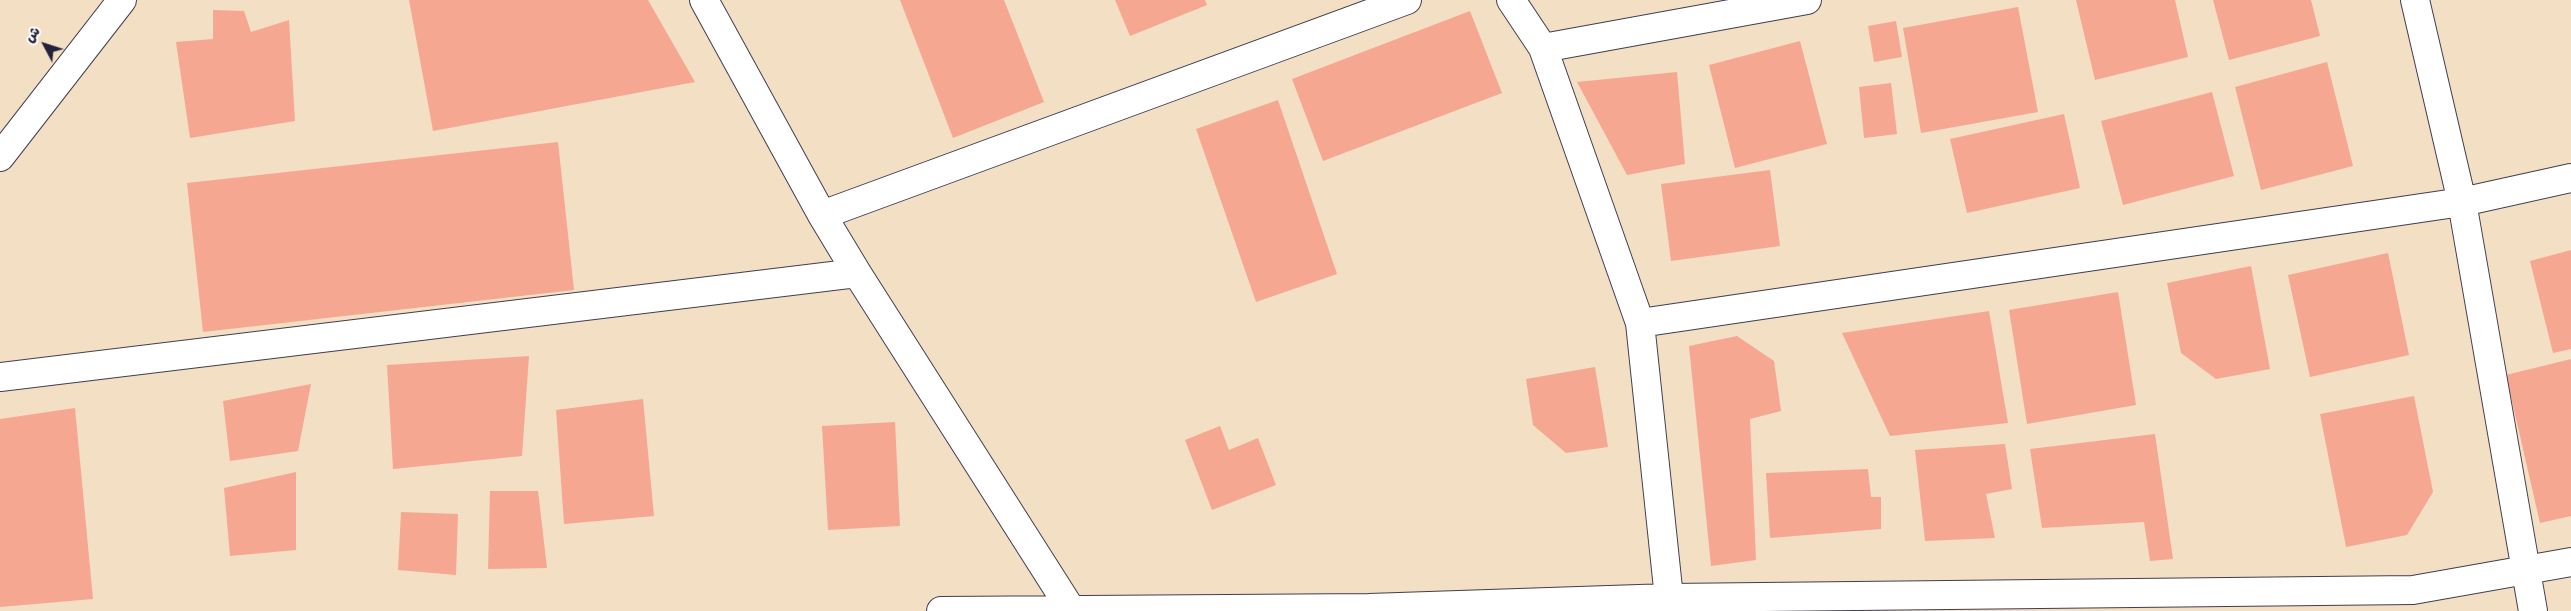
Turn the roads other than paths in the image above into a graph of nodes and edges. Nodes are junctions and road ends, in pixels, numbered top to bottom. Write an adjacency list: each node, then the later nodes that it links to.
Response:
1 (122, 0): 8 (street)
2 (704, 0): 11 (street)
3 (1407, 0): 11 (street)
4 (1512, 0): 7 (street)
5 (1807, 0): 7 (street)
6 (2415, 0): 10 (street)
7 (1543, 48): 13 (street)
8 (0, 157)
9 (2571, 178): 10 (street)
10 (2462, 202): 13 (street); 16 (street)
11 (822, 215): 12 (street)
12 (857, 273): 14 (street); 19 (street)
13 (1640, 323): 17 (street)
14 (0, 377)
15 (2571, 562): 16 (street)
16 (2524, 570): 17 (street); 21 (street)
17 (1669, 598): 18 (street)
18 (1370, 609): 19 (street)
19 (1072, 610): 20 (street)
20 (941, 611)
21 (2533, 611)

